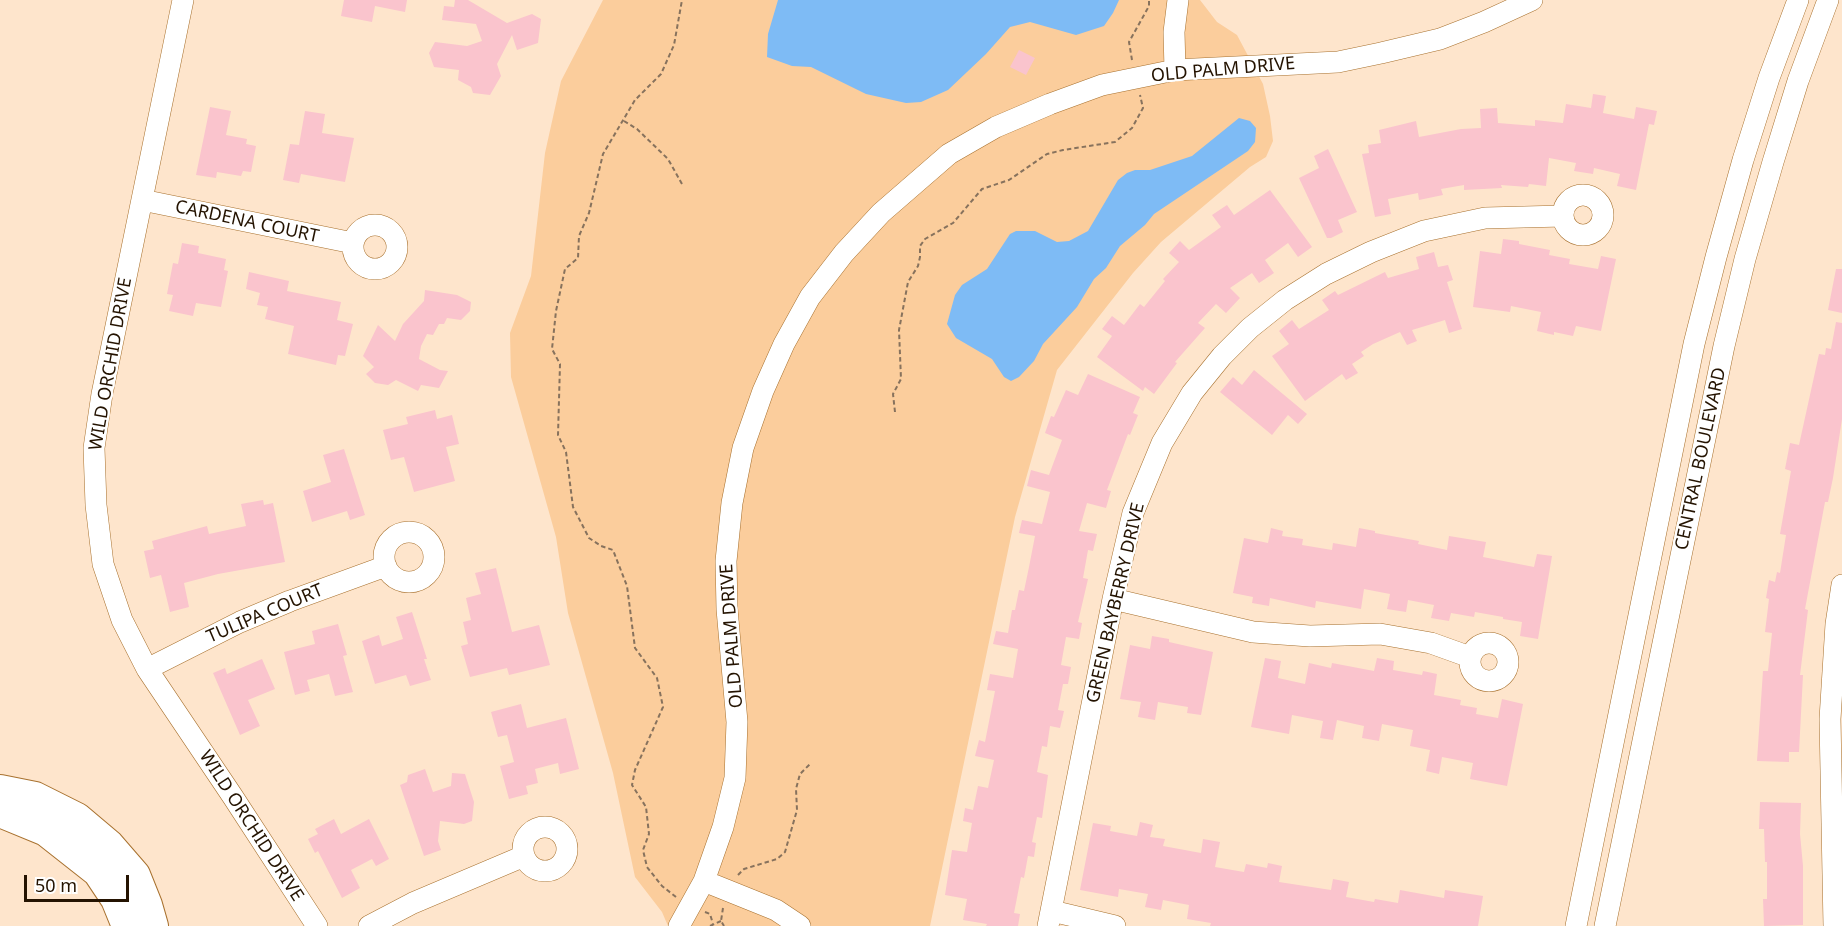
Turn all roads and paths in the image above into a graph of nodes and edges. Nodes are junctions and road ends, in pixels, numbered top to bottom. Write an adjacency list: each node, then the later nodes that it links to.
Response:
1 (183, 0): 12 (street, WILD ORCHID DRIVE)
2 (682, 0): 10 (path)
3 (1149, 0): 9 (path)
4 (1178, 0): 8 (street)
5 (1532, 0): 8 (street, OLD PALM DRIVE)
6 (1797, 0): 14 (street, CENTRAL BOULEVARD)
7 (1828, 0): 16 (street, CENTRAL BOULEVARD)
8 (1175, 70): 9 (street, OLD PALM DRIVE)
9 (1136, 78): 17 (path); 27 (street, OLD PALM DRIVE)
10 (623, 121): 11 (path); 29 (path)
11 (682, 184)
12 (142, 200): 15 (street, CARDENA COURT); 22 (street, WILD ORCHID DRIVE)
13 (1563, 216): 20 (street, GREEN BAYBERRY DRIVE)
14 (1722, 236): 16 (street); 41 (street, CENTRAL BOULEVARD)
15 (353, 243)
16 (1750, 244): 42 (street, CENTRAL BOULEVARD)
17 (895, 412)
18 (386, 566): 22 (street, TULIPA COURT)
19 (1842, 585): 43 (street)
20 (1113, 599): 21 (street); 30 (street, GREEN BAYBERRY DRIVE)
21 (1470, 657)
22 (147, 669): 35 (street, WILD ORCHID DRIVE)
23 (811, 763): 28 (path)
24 (0, 790): 34 (highway)
25 (0, 812): 33 (highway)
26 (524, 856): 36 (street)
27 (704, 881): 28 (street); 29 (street, OLD PALM DRIVE)
28 (730, 891): 31 (path); 39 (street)
29 (692, 905): 32 (path); 37 (street, OLD PALM DRIVE)
30 (1050, 918): 40 (street)
31 (721, 921): 32 (path); 38 (path)
32 (711, 925)
33 (127, 926)
34 (153, 926)
35 (316, 926)
36 (369, 926)
37 (679, 926)
38 (724, 926)
39 (800, 926)
40 (1115, 926)
41 (1576, 926)
42 (1605, 926)
43 (1834, 926)

